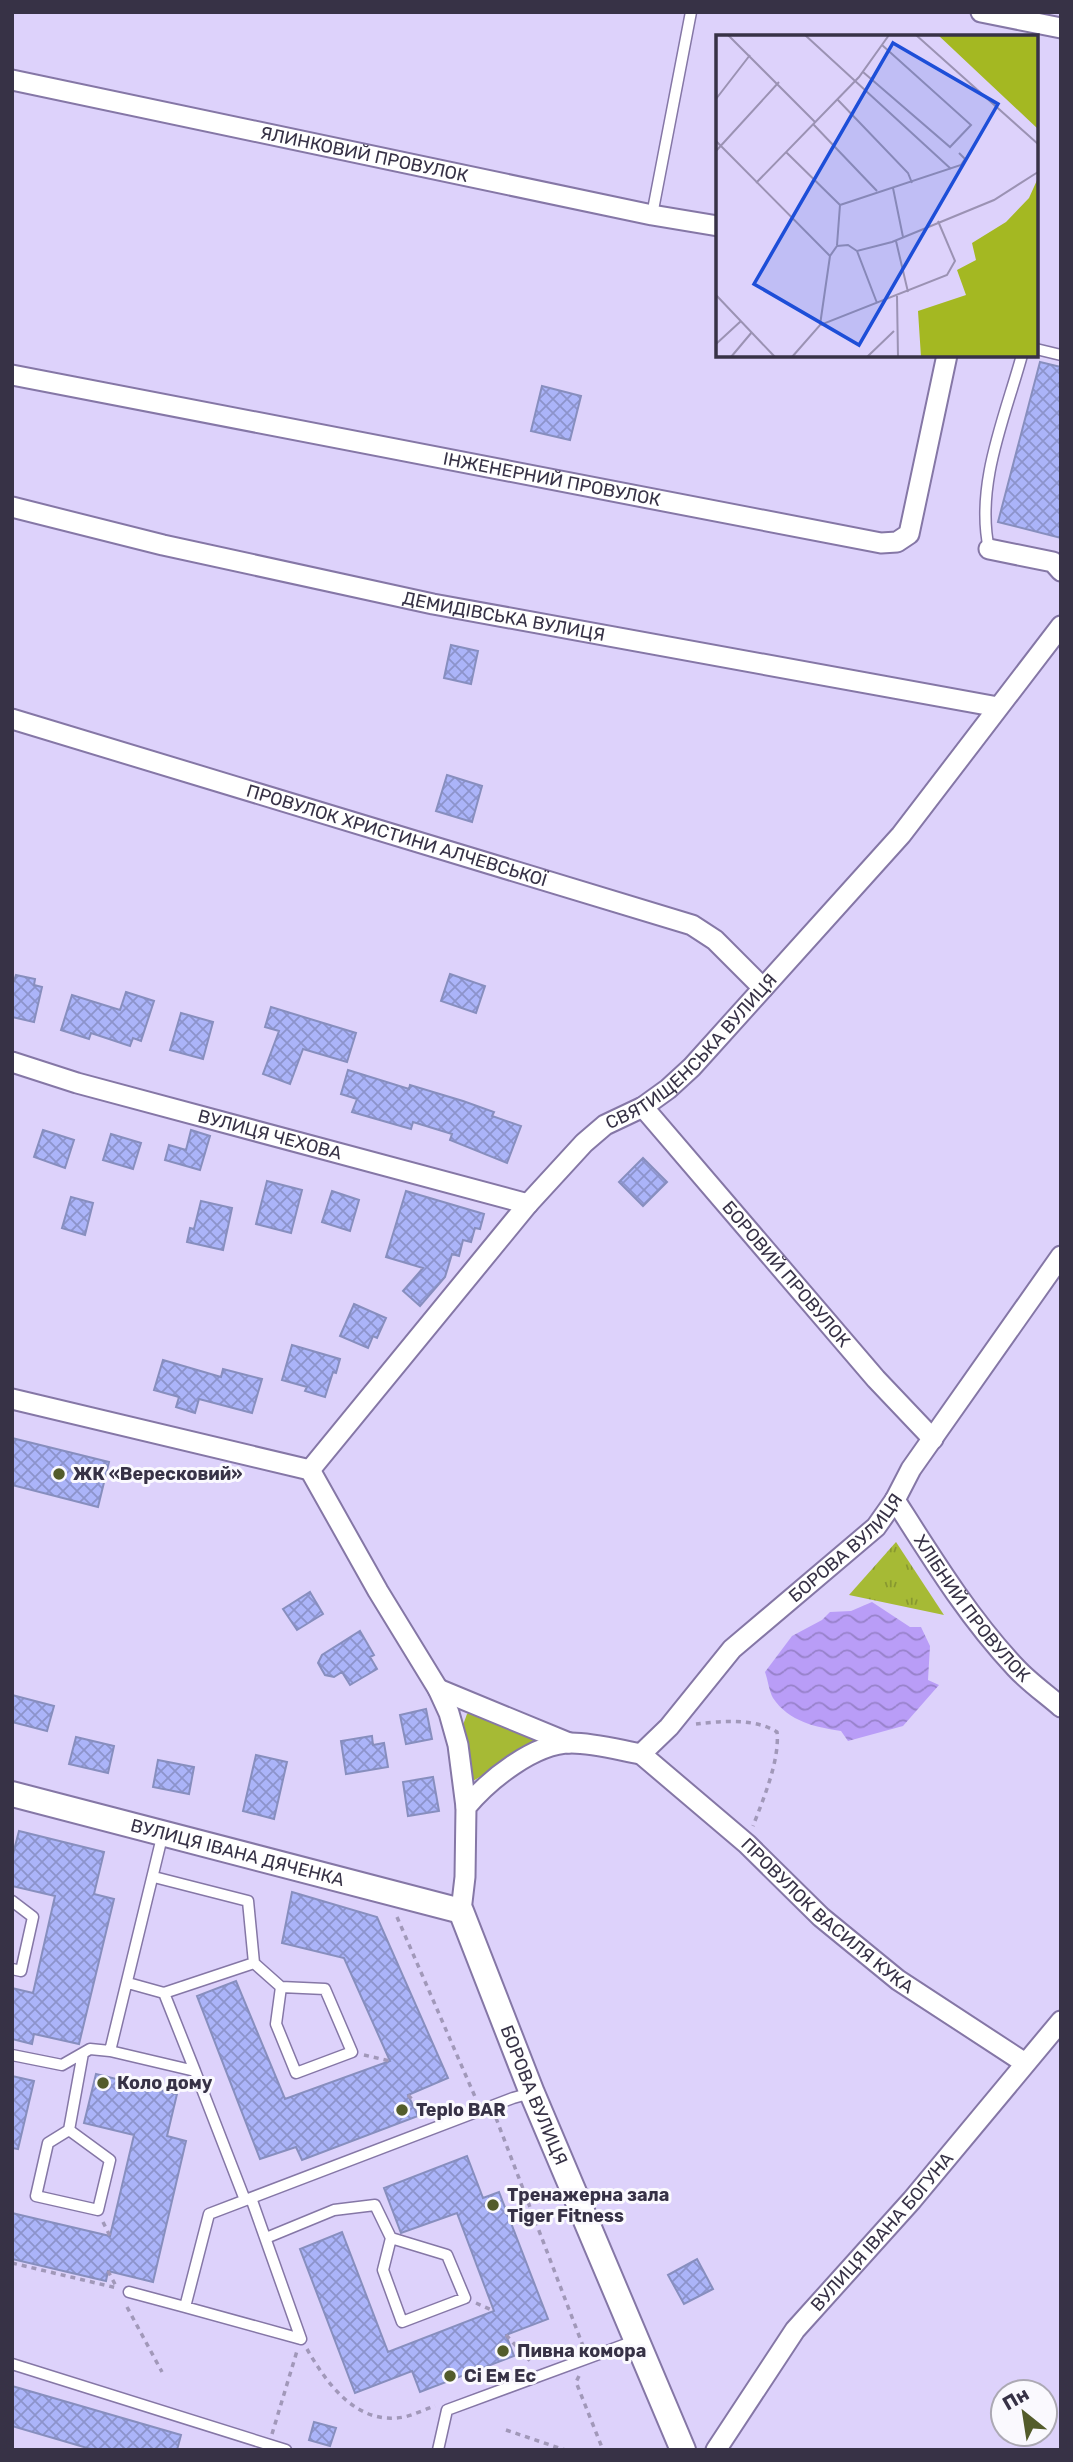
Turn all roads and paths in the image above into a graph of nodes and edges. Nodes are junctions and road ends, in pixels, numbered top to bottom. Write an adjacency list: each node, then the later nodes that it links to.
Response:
1 (691, 12): 5 (lane)
2 (981, 12): 3 (street)
3 (1061, 28)
4 (12, 80): 5 (street, ЯЛИНКОВИЙ ПРОВУЛОК)
5 (652, 215): 6 (street, ЯЛИНКОВИЙ ПРОВУЛОК)
6 (716, 226)
7 (1038, 349): 8 (lane)
8 (1061, 355)
9 (947, 357): 11 (street, ІНЖЕНЕРНИЙ ПРОВУЛОК)
10 (1021, 357): 13 (lane)
11 (12, 375)
12 (12, 507): 16 (street, ДЕМИДІВСЬКА ВУЛИЦЯ)
13 (989, 549): 14 (street)
14 (1061, 571)
15 (1061, 625): 16 (street, СВЯТИЩЕНСЬКА ВУЛИЦЯ)
16 (998, 707): 18 (street, СВЯТИЩЕНСЬКА ВУЛИЦЯ)
17 (12, 719): 18 (street, ПРОВУЛОК ХРИСТИНИ АЛЧЕВСЬКОЇ)
18 (763, 988): 20 (street, СВЯТИЩЕНСЬКА ВУЛИЦЯ)
19 (12, 1062): 21 (street, ВУЛИЦЯ ЧЕХОВА)
20 (643, 1107): 21 (street, СВЯТИЩЕНСЬКА ВУЛИЦЯ); 24 (street, БОРОВИЙ ПРОВУЛОК)
21 (528, 1204): 25 (street, СВЯТИЩЕНСЬКА ВУЛИЦЯ)
22 (1061, 1255): 24 (street, БОРОВА ВУЛИЦЯ)
23 (12, 1399): 25 (street)
24 (933, 1439): 26 (street, БОРОВА ВУЛИЦЯ)
25 (310, 1470): 27 (street, БОРОВА ВУЛИЦЯ)
26 (895, 1500): 28 (street, ХЛІБНИЙ ПРОВУЛОК); 29 (street, БОРОВА ВУЛИЦЯ)
27 (439, 1689): 30 (street); 33 (street, БОРОВА ВУЛИЦЯ)
28 (1061, 1707)
29 (669, 1727): 31 (street, БОРОВА ВУЛИЦЯ); 35 (path)
30 (569, 1743): 31 (street); 33 (street)
31 (641, 1754): 35 (street, ПРОВУЛОК ВАСИЛЯ КУКА)
32 (12, 1794): 34 (street, ВУЛИЦЯ ІВАНА ДЯЧЕНКА)
33 (466, 1807): 39 (street, БОРОВА ВУЛИЦЯ)
34 (163, 1833): 36 (lane); 39 (street, ВУЛИЦЯ ІВАНА ДЯЧЕНКА)
35 (747, 1844): 51 (street, ПРОВУЛОК ВАСИЛЯ КУКА)
36 (154, 1877): 40 (lane); 42 (lane)
37 (12, 1901): 41 (lane)
38 (395, 1911): 55 (path)
39 (461, 1911): 53 (street, БОРОВА ВУЛИЦЯ)
40 (254, 1963): 43 (lane); 44 (lane)
41 (12, 1969)
42 (128, 1983): 44 (lane); 46 (lane)
43 (281, 1987): 47 (lane); 47 (lane)
44 (164, 1993): 52 (lane)
45 (1061, 2021): 51 (street, ВУЛИЦЯ ІВАНА БОГУНА)
46 (110, 2051): 48 (lane); 52 (lane)
47 (352, 2052): 50 (path)
48 (83, 2053): 49 (lane); 57 (lane)
49 (12, 2055)
50 (390, 2061)
51 (1025, 2063): 83 (street, ВУЛИЦЯ ІВАНА БОГУНА)
52 (195, 2071): 58 (lane)
53 (532, 2093): 55 (lane); 70 (street, БОРОВА ВУЛИЦЯ)
54 (408, 2095): 56 (path)
55 (486, 2108): 56 (lane); 71 (path)
56 (439, 2127): 58 (lane)
57 (69, 2130): 57 (lane)
58 (248, 2199): 59 (lane); 66 (lane)
59 (266, 2238): 60 (lane); 69 (lane)
60 (391, 2238): 65 (lane); 65 (lane)
61 (12, 2263): 63 (path)
62 (108, 2271): 63 (path)
63 (117, 2288): 64 (path); 73 (path)
64 (129, 2292): 66 (lane)
65 (465, 2298): 67 (path)
66 (185, 2307): 69 (lane)
67 (494, 2311)
68 (506, 2335): 74 (path)
69 (301, 2339): 75 (path); 77 (path)
70 (637, 2340): 71 (lane); 82 (street, БОРОВА ВУЛИЦЯ)
71 (588, 2358): 74 (lane); 81 (path)
72 (12, 2364): 77 (lane)
73 (162, 2372)
74 (543, 2375): 75 (lane)
75 (447, 2410): 79 (lane)
76 (506, 2430): 80 (path)
77 (267, 2447): 78 (lane)
78 (286, 2450)
79 (438, 2450)
80 (565, 2450)
81 (603, 2450)
82 (683, 2450)
83 (716, 2450)

